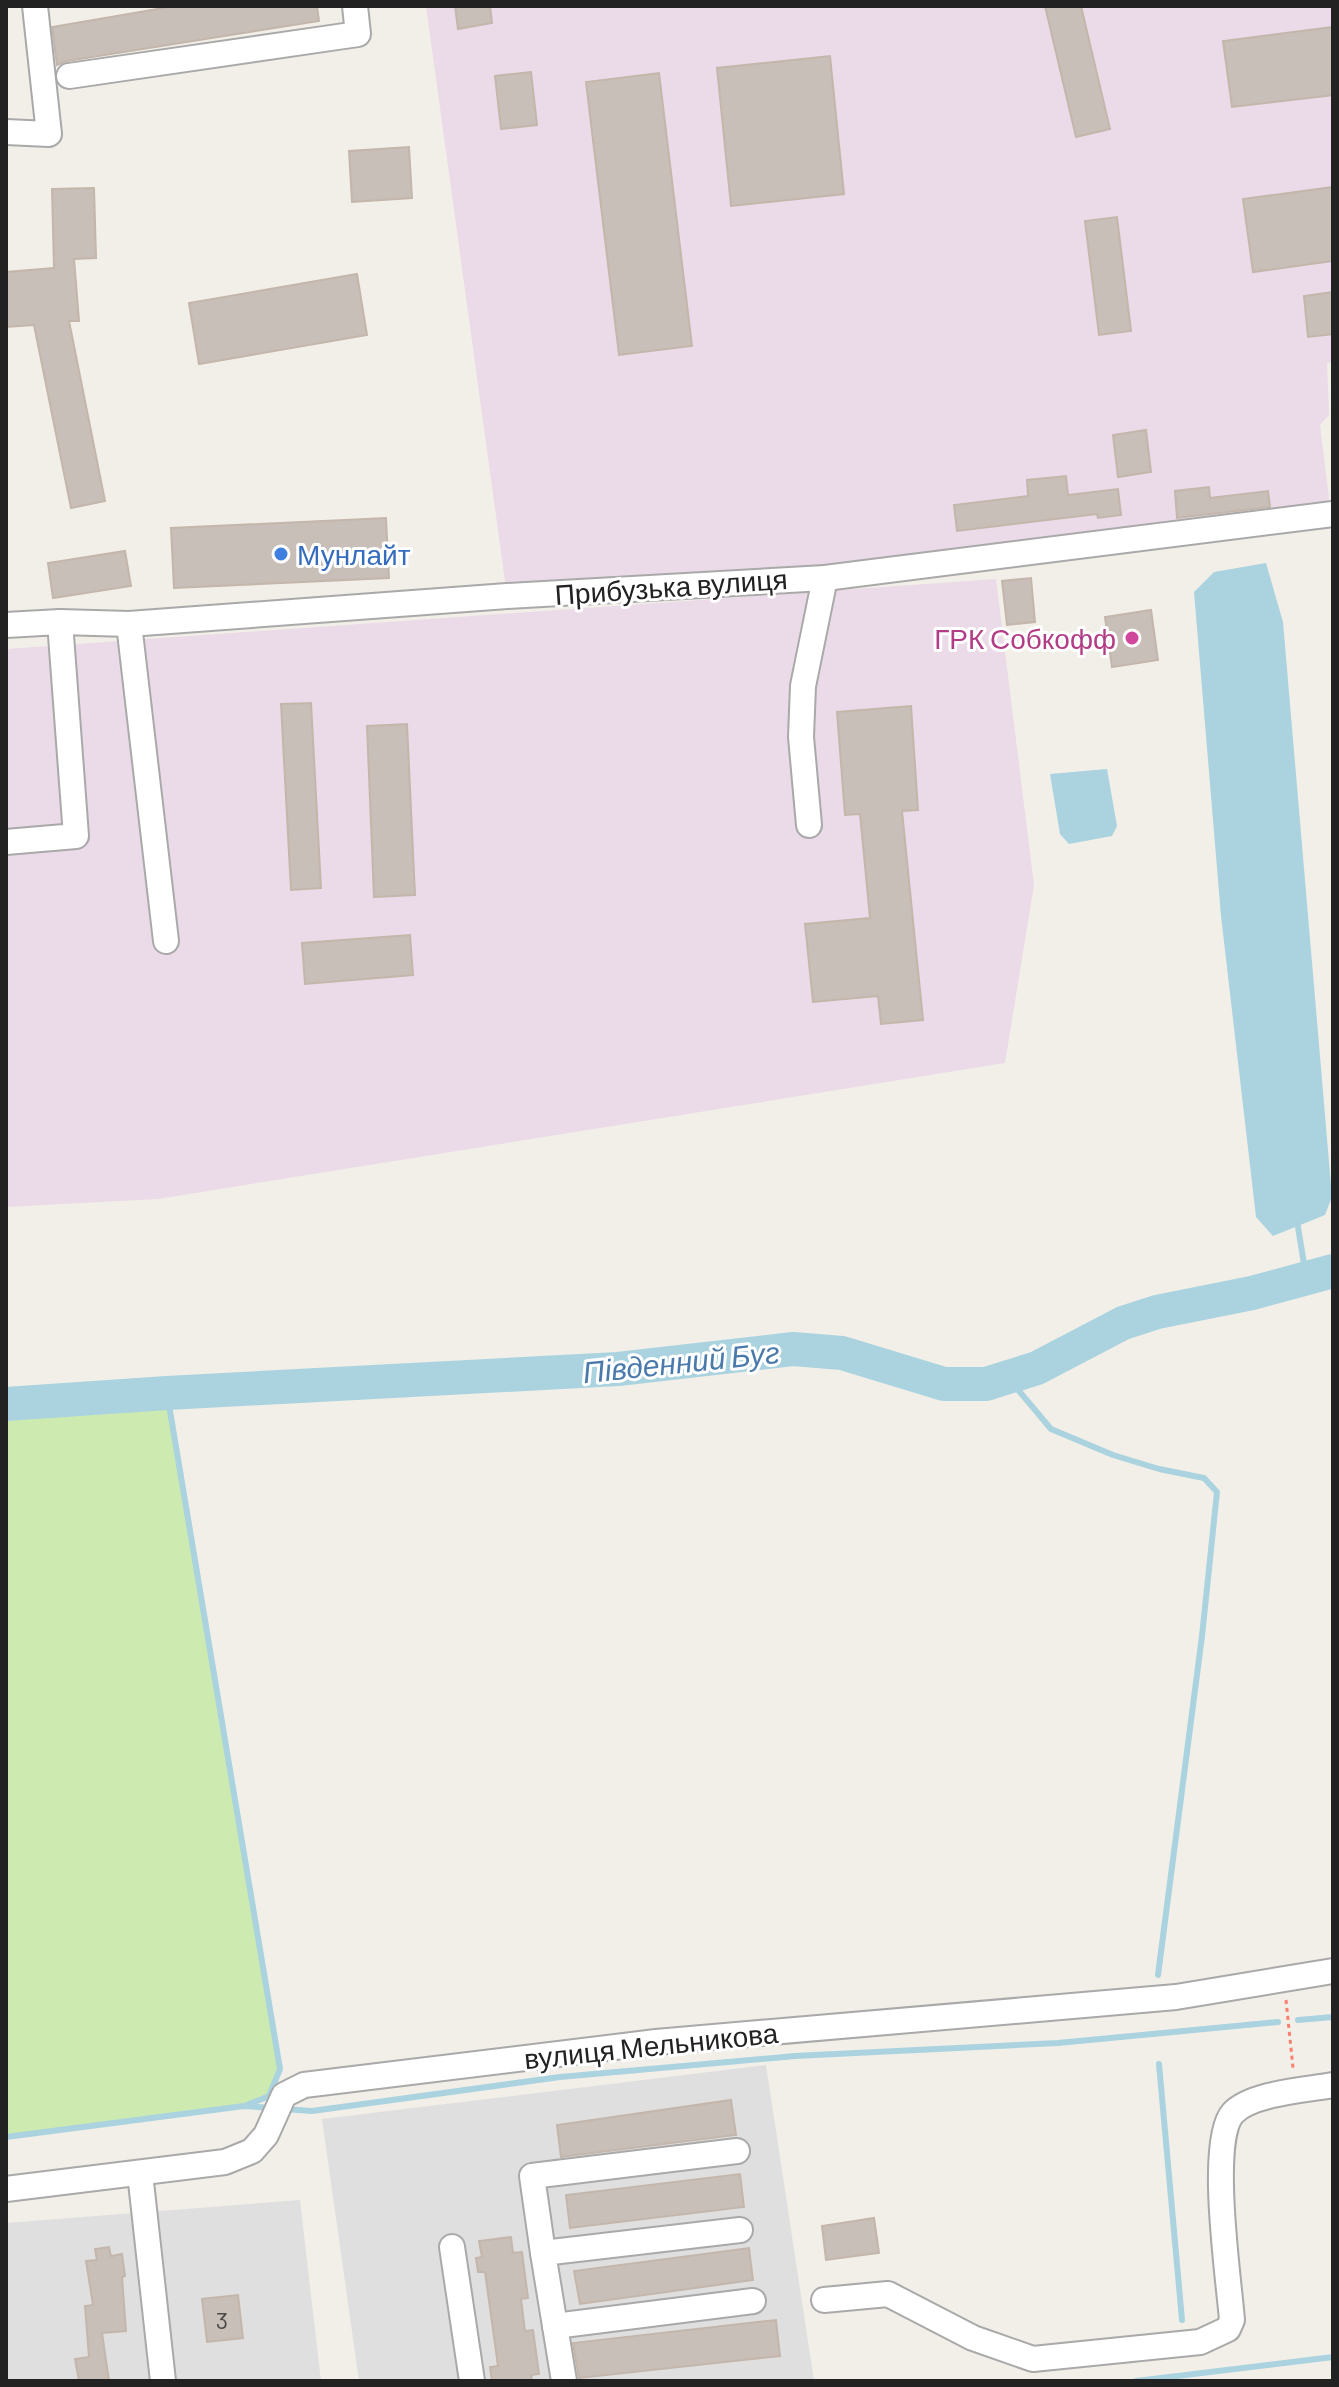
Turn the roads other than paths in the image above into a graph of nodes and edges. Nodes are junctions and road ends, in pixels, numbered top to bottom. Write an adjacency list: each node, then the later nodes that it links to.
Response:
1 (37, 6): 4 (street)
2 (355, 6): 3 (street)
3 (69, 76)
4 (6, 132)
5 (1333, 514): 6 (street, Прибузька вулиця)
6 (825, 578): 8 (street, Прибузька вулиця); 10 (street)
7 (60, 622): 8 (street, Прибузька вулиця); 9 (street, Прибузька вулиця); 11 (street)
8 (129, 624): 12 (street)
9 (6, 625)
10 (809, 825)
11 (6, 842)
12 (166, 941)
13 (1333, 1971): 16 (street, вулиця Мельникова)
14 (1333, 2085): 21 (street)
15 (737, 2151): 20 (street)
16 (140, 2173): 17 (street, вулиця Мельникова); 24 (street)
17 (6, 2189)
18 (740, 2230): 20 (street)
19 (452, 2247): 25 (street)
20 (543, 2253): 23 (street)
21 (824, 2300)
22 (753, 2301): 23 (street)
23 (555, 2326): 26 (street)
24 (163, 2381)
25 (472, 2381)
26 (564, 2381)

